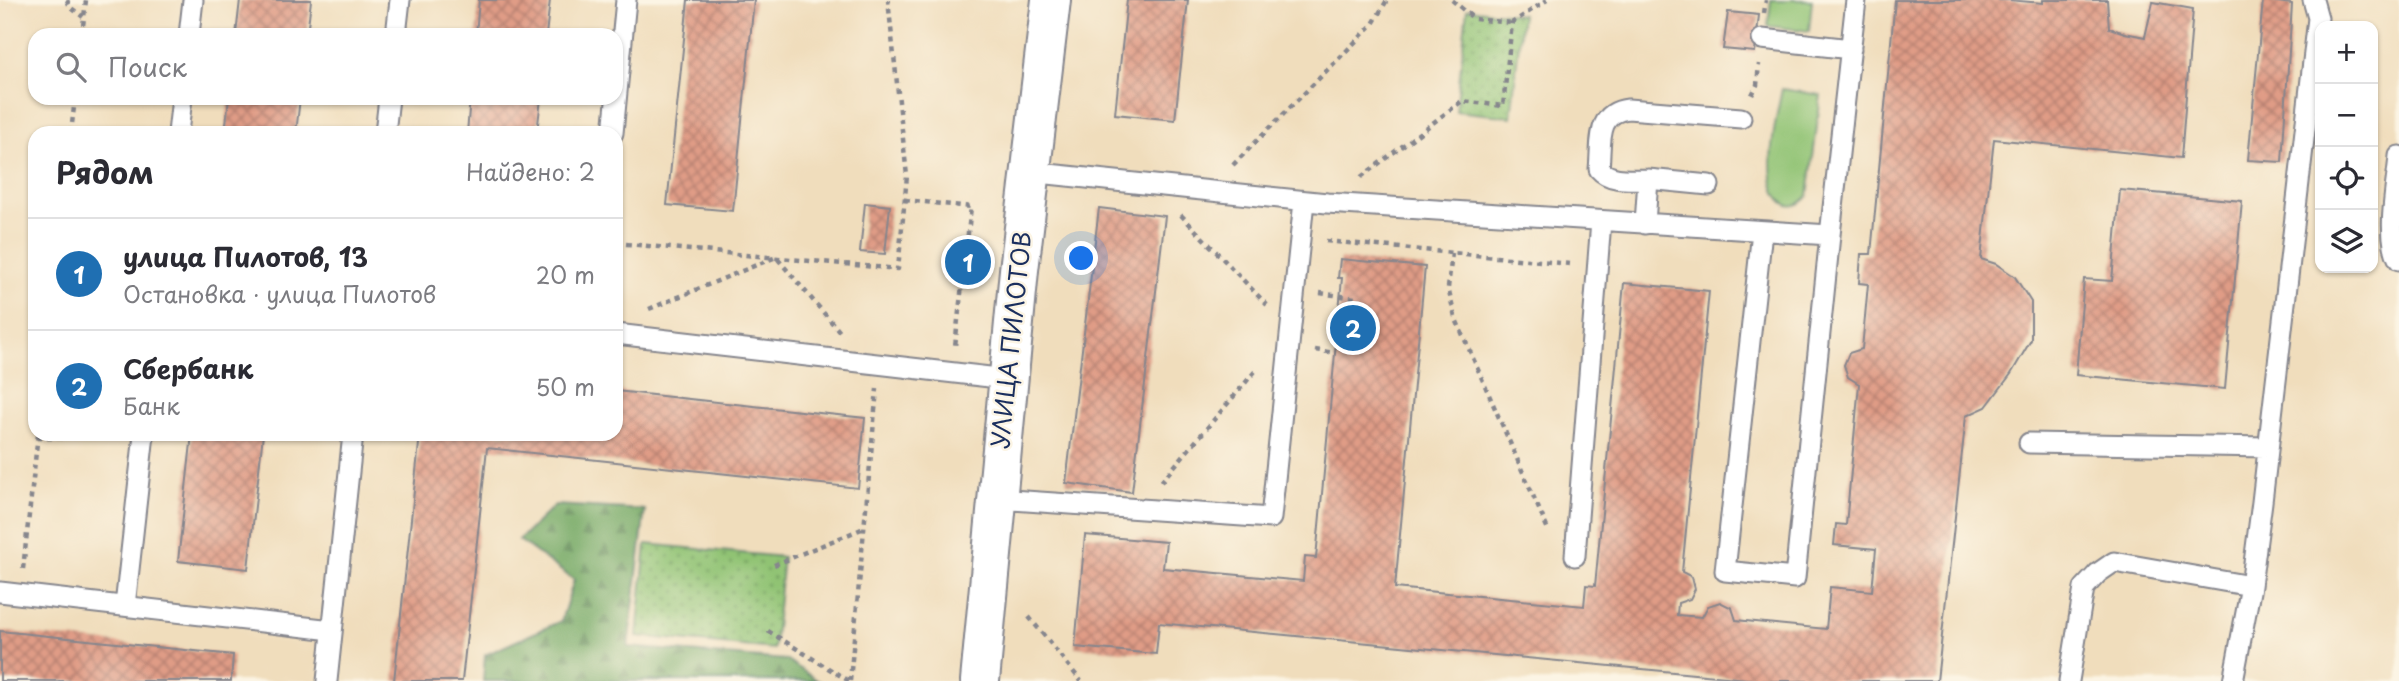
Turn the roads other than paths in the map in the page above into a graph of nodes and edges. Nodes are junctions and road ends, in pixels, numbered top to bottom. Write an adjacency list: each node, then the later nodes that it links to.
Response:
1 (193, 0): 7 (lane)
2 (400, 0): 8 (lane)
3 (626, 0): 9 (lane)
4 (1051, 0): 20 (street, УЛИЦА ПИЛОТОВ)
5 (1856, 0): 11 (lane)
6 (2313, 0): 34 (lane)
7 (190, 28)
8 (397, 28)
9 (623, 31)
10 (1762, 39): 11 (lane)
11 (1850, 48): 27 (lane)
12 (181, 105): 16 (lane)
13 (388, 105): 17 (lane)
14 (616, 105): 18 (lane)
15 (1741, 118): 21 (lane)
16 (179, 126)
17 (386, 126)
18 (614, 126)
19 (2399, 156): 28 (lane)
20 (1029, 172): 23 (lane); 30 (street, УЛИЦА ПИЛОТОВ)
21 (1648, 179): 22 (lane); 25 (lane)
22 (1709, 185)
23 (1304, 201): 24 (lane); 35 (lane)
24 (1601, 221): 25 (lane); 36 (lane)
25 (1645, 224): 26 (lane)
26 (1762, 231): 27 (lane); 27 (lane)
27 (1830, 235)
28 (2399, 260)
29 (623, 335): 30 (lane)
30 (1007, 379): 35 (street, УЛИЦА ПИЛОТОВ)
31 (143, 441): 39 (lane)
32 (352, 441): 40 (lane)
33 (2029, 443): 34 (lane)
34 (2268, 447): 37 (lane)
35 (996, 499): 42 (street, УЛИЦА ПИЛОТОВ)
36 (1575, 556)
37 (2250, 586): 43 (lane); 44 (lane)
38 (10, 594): 39 (lane)
39 (125, 606): 40 (lane)
40 (332, 630): 41 (lane)
41 (327, 681)
42 (980, 681)
43 (2069, 681)
44 (2233, 681)

